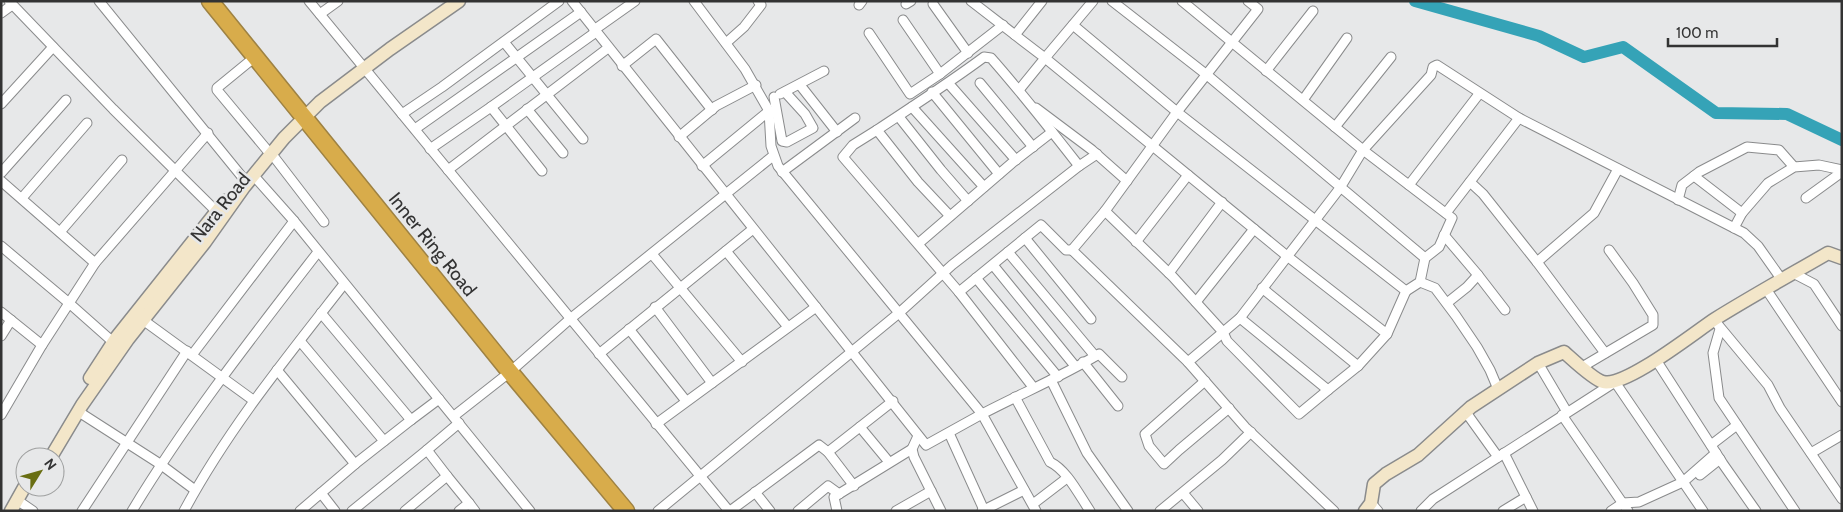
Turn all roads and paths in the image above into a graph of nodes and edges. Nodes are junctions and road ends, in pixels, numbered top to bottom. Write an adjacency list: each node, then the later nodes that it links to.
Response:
1 (99, 1): 83 (street)
2 (202, 1): 43 (highway, Inner Ring Road)
3 (210, 1): 73 (highway, Inner Ring Road)
4 (309, 1): 26 (street)
5 (338, 1): 26 (street)
6 (446, 1): 44 (main road, Nara Road)
7 (459, 1): 44 (main road, Nara Road)
8 (559, 1): 34 (street)
9 (572, 1): 24 (street)
10 (635, 1): 30 (street)
11 (694, 1): 36 (street)
12 (758, 1): 36 (street)
13 (971, 1): 28 (street)
14 (1042, 1): 32 (street)
15 (1093, 1): 29 (street)
16 (1112, 1): 49 (street)
17 (1182, 1): 35 (street)
18 (1248, 1): 22 (street)
19 (1264, 1): 22 (street)
20 (11, 3): 25 (street); 37 (street)
21 (933, 4): 39 (street)
22 (1258, 9): 35 (street)
23 (1313, 11): 47 (street)
24 (580, 12): 30 (street); 41 (street)
25 (1, 13)
26 (320, 14): 44 (street)
27 (903, 20): 48 (street)
28 (1003, 25): 32 (street); 39 (street)
29 (1073, 25): 42 (street); 70 (street)
30 (595, 31): 38 (street); 50 (street)
31 (869, 33): 48 (street)
32 (1015, 35): 42 (street)
33 (1347, 38): 62 (street)
34 (504, 42): 41 (street); 71 (street)
35 (1232, 42): 47 (street); 49 (street)
36 (726, 43): 54 (street)
37 (53, 47): 63 (street); 101 (street)
38 (608, 48): 45 (street); 58 (street)
39 (968, 53): 48 (street)
40 (1392, 57): 78 (street)
41 (517, 58): 50 (street); 79 (street)
42 (1045, 58): 55 (street); 87 (street)
43 (250, 61): 73 (highway, Inner Ring Road); 91 (street)
44 (362, 65): 71 (street); 73 (main road, Nara Road)
45 (622, 66): 69 (street); 84 (street)
46 (824, 71): 53 (street)
47 (1266, 71): 62 (street)
48 (940, 74)
49 (1207, 75): 70 (street); 116 (street)
50 (532, 78): 58 (street); 66 (street)
51 (980, 82): 88 (street)
52 (949, 84): 55 (street); 57 (street); 96 (street)
53 (800, 85): 56 (street); 81 (street)
54 (756, 86): 65 (street); 69 (street)
55 (1019, 90): 64 (street)
56 (785, 92): 60 (street); 86 (street)
57 (932, 92): 67 (street); 107 (street)
58 (548, 94): 68 (street); 85 (street)
59 (1479, 94): 75 (street); 90 (street); 114 (street)
60 (774, 96): 65 (street); 86 (street)
61 (66, 100): 106 (street)
62 (1302, 100): 78 (street)
63 (1, 104)
64 (1029, 105): 82 (street); 94 (street)
65 (766, 106): 93 (street); 97 (street)
66 (491, 107): 77 (street); 89 (street)
67 (912, 107): 72 (street); 115 (street)
68 (527, 109): 77 (street); 92 (street)
69 (712, 110): 84 (street)
70 (1177, 112): 87 (street); 129 (street)
71 (402, 114): 79 (street)
72 (899, 117): 80 (street); 121 (street)
73 (300, 118): 91 (main road, Nara Road); 201 (highway, Inner Ring Road)
74 (855, 118): 81 (street)
75 (1519, 118): 100 (street); 113 (street)
76 (87, 123): 118 (street)
77 (506, 125): 102 (street); 103 (street)
78 (1335, 127): 90 (street)
79 (415, 129): 89 (street)
80 (877, 130): 127 (street); 138 (street)
81 (837, 132): 105 (street)
82 (1052, 132): 88 (street); 98 (street)
83 (208, 134): 101 (street); 110 (street)
84 (679, 137): 97 (street)
85 (583, 140)
86 (782, 141): 93 (street)
87 (1153, 146): 108 (street); 112 (street)
88 (1033, 147): 96 (street)
89 (430, 149): 102 (street)
90 (1364, 150): 114 (street); 116 (street)
91 (269, 151): 110 (main road, Nara Road); 130 (street)
92 (563, 153)
93 (772, 153): 105 (street); 117 (street)
94 (1097, 154): 98 (street); 112 (street)
95 (122, 160): 134 (street)
96 (1016, 160): 107 (street)
97 (702, 166): 117 (street)
98 (1079, 166): 152 (street)
99 (1794, 167): 104 (street); 109 (street); 126 (street)
100 (1618, 169): 120 (street); 149 (street)
101 (175, 170): 123 (street); 150 (street)
102 (448, 170): 174 (street)
103 (542, 171)
104 (1842, 171): 119 (street)
105 (782, 172): 172 (street)
106 (1, 173)
107 (999, 174): 115 (street)
108 (1188, 175): 122 (street); 137 (street)
109 (1694, 176): 120 (street); 126 (street)
110 (248, 177): 123 (main road, Nara Road); 128 (street); 177 (main road, Nara Road)
111 (1, 181): 118 (street)
112 (1127, 181): 124 (street)
113 (1470, 182): 125 (street); 149 (street)
114 (1409, 185): 125 (street)
115 (984, 187): 121 (street)
116 (1340, 188): 129 (street); 147 (street)
117 (725, 195): 132 (street); 145 (street)
118 (22, 198): 134 (street)
119 (1806, 198)
120 (1678, 200): 131 (street)
121 (968, 201): 127 (street)
122 (1222, 202): 133 (street); 153 (street)
123 (216, 211): 186 (main road, Nara Road)
124 (1105, 211): 137 (street); 140 (street)
125 (1446, 213): 135 (street)
126 (1742, 213): 131 (street)
127 (950, 216): 138 (street)
128 (294, 221): 143 (street); 189 (street)
129 (1314, 221): 146 (street); 162 (street)
130 (324, 222)
131 (1734, 228): 155 (street)
132 (753, 229): 142 (street); 168 (street)
133 (1254, 229): 146 (street); 164 (street)
134 (60, 232): 150 (street)
135 (1444, 235): 147 (street); 154 (street)
136 (1026, 238): 140 (street); 144 (street); 175 (street)
137 (1136, 242): 153 (street)
138 (919, 243): 152 (street)
139 (1, 246): 165 (street)
140 (1072, 250): 195 (street)
141 (1608, 250): 190 (street)
142 (726, 251): 159 (street); 180 (street)
143 (318, 252): 158 (street); 203 (street)
144 (1008, 252): 151 (street); 192 (street)
145 (652, 254): 159 (street); 174 (street)
146 (1287, 256): 160 (street); 183 (street)
147 (1425, 258): 157 (street)
148 (1842, 258): 155 (main road)
149 (1537, 262): 190 (street)
150 (95, 263): 165 (street)
151 (993, 264): 156 (street); 197 (street)
152 (944, 273): 163 (street); 172 (street)
153 (1169, 273): 164 (street)
154 (1478, 275): 166 (street); 169 (street)
155 (1788, 276): 161 (main road); 179 (street)
156 (976, 278): 163 (street); 204 (street)
157 (1420, 282): 162 (street); 166 (street)
158 (344, 284): 171 (street); 212 (street)
159 (681, 287): 167 (street); 194 (street)
160 (1262, 288): 173 (street); 198 (street)
161 (1766, 289): 178 (main road); 216 (street)
162 (1406, 291): 183 (street)
163 (959, 292): 208 (street)
164 (1196, 302): 182 (street)
165 (69, 303): 186 (street); 187 (street)
166 (1447, 303): 209 (street)
167 (655, 307): 181 (street); 207 (street)
168 (816, 307): 180 (street); 188 (street)
169 (1505, 310)
170 (1, 312): 176 (street)
171 (321, 313): 185 (street); 224 (street)
172 (899, 313): 188 (street); 222 (street)
173 (1240, 318): 182 (street); 210 (street)
174 (570, 319): 191 (street); 201 (street)
175 (1091, 319)
176 (11, 320): 184 (street); 187 (street)
177 (143, 320): 189 (street); 220 (main road, Nara Road)
178 (1717, 325): 193 (main road); 227 (street); 241 (street)
179 (1842, 326)
180 (788, 327): 194 (street)
181 (629, 329): 191 (street); 214 (street)
182 (1224, 332): 195 (street); 210 (street)
183 (1387, 334): 198 (street)
184 (1, 336)
185 (300, 341): 200 (street); 234 (street)
186 (113, 342): 236 (main road, Nara Road)
187 (42, 345): 223 (street)
188 (852, 351): 215 (street); 248 (street)
189 (190, 353): 203 (street); 233 (street)
190 (1605, 353): 199 (street)
191 (599, 354): 226 (street)
192 (1095, 356): 197 (street); 202 (street)
193 (1656, 360): 206 (main road); 235 (street)
194 (742, 362): 207 (street)
195 (1188, 362): 205 (street)
196 (1538, 363): 199 (main road); 209 (main road); 221 (street)
197 (1079, 364): 204 (street); 217 (street)
198 (1358, 366): 210 (street)
199 (1582, 368): 206 (main road)
200 (277, 370): 213 (street); 246 (street)
201 (506, 374): 225 (street); 276 (highway, Inner Ring Road); 277 (highway, Inner Ring Road)
202 (1122, 377)
203 (222, 378): 213 (street); 245 (street)
204 (1054, 378): 208 (street); 286 (street)
205 (1205, 381): 218 (street); 218 (street)
206 (1615, 382): 221 (street); 250 (street)
207 (712, 383): 214 (street)
208 (1033, 387): 211 (street)
209 (1498, 389): 219 (main road)
210 (1328, 390)
211 (1015, 397): 222 (street); 249 (street)
212 (439, 399): 224 (street); 225 (street)
213 (253, 400): 252 (street)
214 (686, 401): 226 (street)
215 (893, 402): 228 (street); 232 (street)
216 (1842, 402)
217 (1118, 406)
218 (1229, 408): 229 (street)
219 (1465, 411): 242 (street); 264 (main road)
220 (79, 412): 233 (street); 237 (main road, Nara Road)
221 (1565, 413): 242 (street); 263 (street)
222 (982, 414): 230 (street); 253 (street)
223 (1, 415)
224 (411, 420): 234 (street)
225 (457, 420): 239 (street); 275 (street)
226 (656, 424): 248 (street)
227 (1737, 425): 235 (street); 296 (street)
228 (860, 427): 240 (street); 244 (street)
229 (1251, 432): 257 (street); 289 (street)
230 (949, 433): 232 (street); 265 (street)
231 (1842, 435): 241 (street)
232 (918, 436): 238 (street)
233 (126, 442): 245 (street); 266 (street)
234 (384, 442): 246 (street)
235 (1711, 445): 243 (street)
236 (48, 447)
237 (57, 447)
238 (912, 449): 244 (street); 254 (street)
239 (427, 450): 247 (street); 271 (street)
240 (828, 452): 251 (street); 255 (street)
241 (1811, 453): 260 (street)
242 (1501, 455): 259 (street); 290 (street)
243 (1718, 456): 250 (street); 295 (street)
244 (889, 462): 251 (street)
245 (160, 464): 252 (street); 267 (street)
246 (355, 464): 256 (street)
247 (447, 476): 261 (street); 272 (street)
248 (701, 476): 278 (street); 279 (street)
249 (1067, 478): 262 (street); 285 (street)
250 (1685, 484): 263 (street); 294 (street)
251 (854, 486): 258 (street)
252 (195, 490): 268 (street)
253 (1024, 490): 262 (street); 265 (street)
254 (931, 491): 283 (street); 284 (street)
255 (755, 492): 279 (street); 280 (street)
256 (321, 493): 269 (street); 270 (street)
257 (1183, 493): 287 (street); 288 (street)
258 (839, 494): 281 (street); 282 (street)
259 (1526, 497): 291 (street); 292 (street)
260 (1842, 499)
261 (469, 503): 273 (street); 274 (street)
262 (1034, 507)
263 (1625, 507): 293 (street)
264 (1371, 508)
265 (983, 510)
266 (82, 511)
267 (132, 511)
268 (184, 511)
269 (300, 511)
270 (335, 511)
271 (352, 511)
272 (405, 511)
273 (459, 511)
274 (475, 511)
275 (530, 511)
276 (614, 511)
277 (626, 511)
278 (658, 511)
279 (729, 511)
280 (770, 511)
281 (798, 511)
282 (837, 511)
283 (896, 511)
284 (941, 511)
285 (1090, 511)
286 (1128, 511)
287 (1160, 511)
288 (1198, 511)
289 (1334, 511)
290 (1421, 511)
291 (1503, 511)
292 (1533, 511)
293 (1611, 511)
294 (1703, 511)
295 (1756, 511)
296 (1795, 511)

